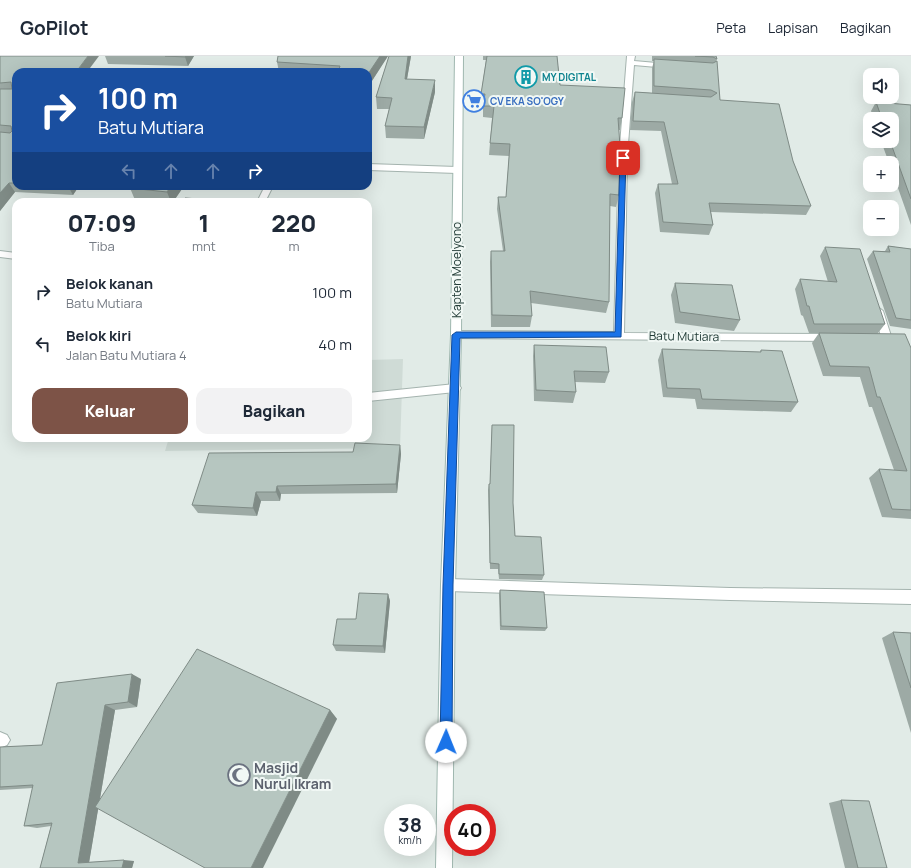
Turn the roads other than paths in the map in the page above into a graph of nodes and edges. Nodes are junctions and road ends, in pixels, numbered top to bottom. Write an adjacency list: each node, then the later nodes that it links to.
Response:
1 (459, 56): 5 (street, Kapten Moelyono)
2 (630, 60): 3 (street); 10 (street)
3 (673, 66)
4 (372, 167): 5 (street)
5 (457, 170): 9 (street, Kapten Moelyono)
6 (0, 254): 7 (street)
7 (12, 256)
8 (875, 301): 12 (street)
9 (456, 335): 10 (street, Batu Mutiara); 13 (street, Kapten Moelyono)
10 (619, 335): 11 (street, Batu Mutiara)
11 (840, 338)
12 (887, 338)
13 (455, 388): 14 (street); 15 (street, Kapten Moelyono)
14 (372, 397)
15 (448, 585): 16 (street); 17 (street, Kapten Moelyono)
16 (911, 597)
17 (444, 868)

